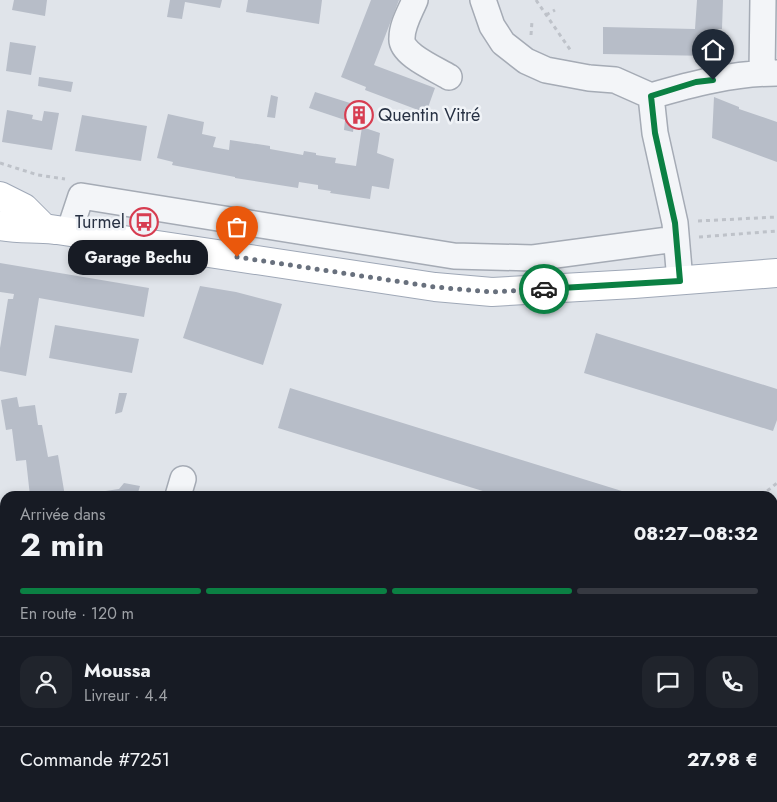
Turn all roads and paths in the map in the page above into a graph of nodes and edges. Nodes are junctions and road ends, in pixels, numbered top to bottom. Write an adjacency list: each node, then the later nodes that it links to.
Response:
1 (415, 0): 8 (street)
2 (482, 0): 9 (street)
3 (536, 0): 6 (path)
4 (763, 0): 7 (street)
5 (555, 10): 6 (path)
6 (546, 15): 9 (path)
7 (769, 73): 10 (street)
8 (449, 77)
9 (589, 78): 10 (street)
10 (651, 96): 17 (street)
11 (0, 163): 12 (path)
12 (68, 180)
13 (0, 196): 16 (main road)
14 (777, 217): 17 (path)
15 (0, 226): 16 (main road)
16 (56, 230): 17 (street); 20 (main road)
17 (675, 231): 18 (path); 20 (street)
18 (777, 231)
19 (777, 273): 20 (main road)
20 (680, 281)
21 (777, 483): 22 (path)
22 (767, 491)

